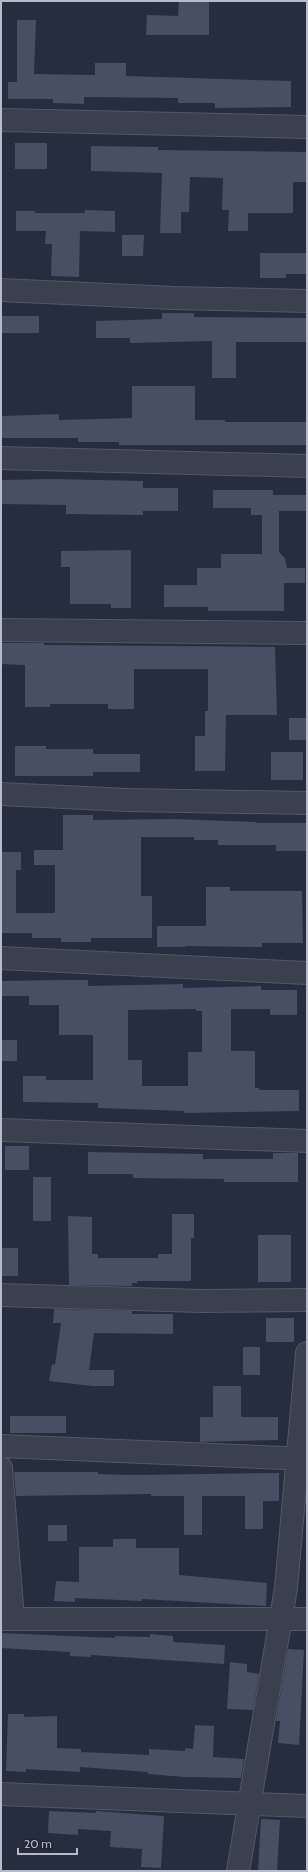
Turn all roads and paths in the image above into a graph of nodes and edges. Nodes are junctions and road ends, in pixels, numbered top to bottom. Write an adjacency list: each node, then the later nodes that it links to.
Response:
1 (1, 120): 2 (street)
2 (307, 127)
3 (1, 290): 4 (street)
4 (307, 301)
5 (1, 458): 6 (street)
6 (307, 466)
7 (1, 630): 8 (street)
8 (307, 633)
9 (1, 794): 10 (street)
10 (307, 803)
11 (1, 958): 12 (street)
12 (307, 973)
13 (1, 1130): 14 (street)
14 (307, 1142)
15 (1, 1295): 16 (street)
16 (307, 1300)
17 (307, 1353): 19 (street)
18 (1, 1446): 19 (street)
19 (302, 1459): 21 (street)
20 (1, 1468): 22 (street)
21 (281, 1618): 22 (street); 23 (street); 25 (street)
22 (7, 1619)
23 (307, 1619)
24 (1, 1794): 25 (street)
25 (249, 1804): 26 (street); 27 (street)
26 (307, 1806)
27 (238, 1871)

